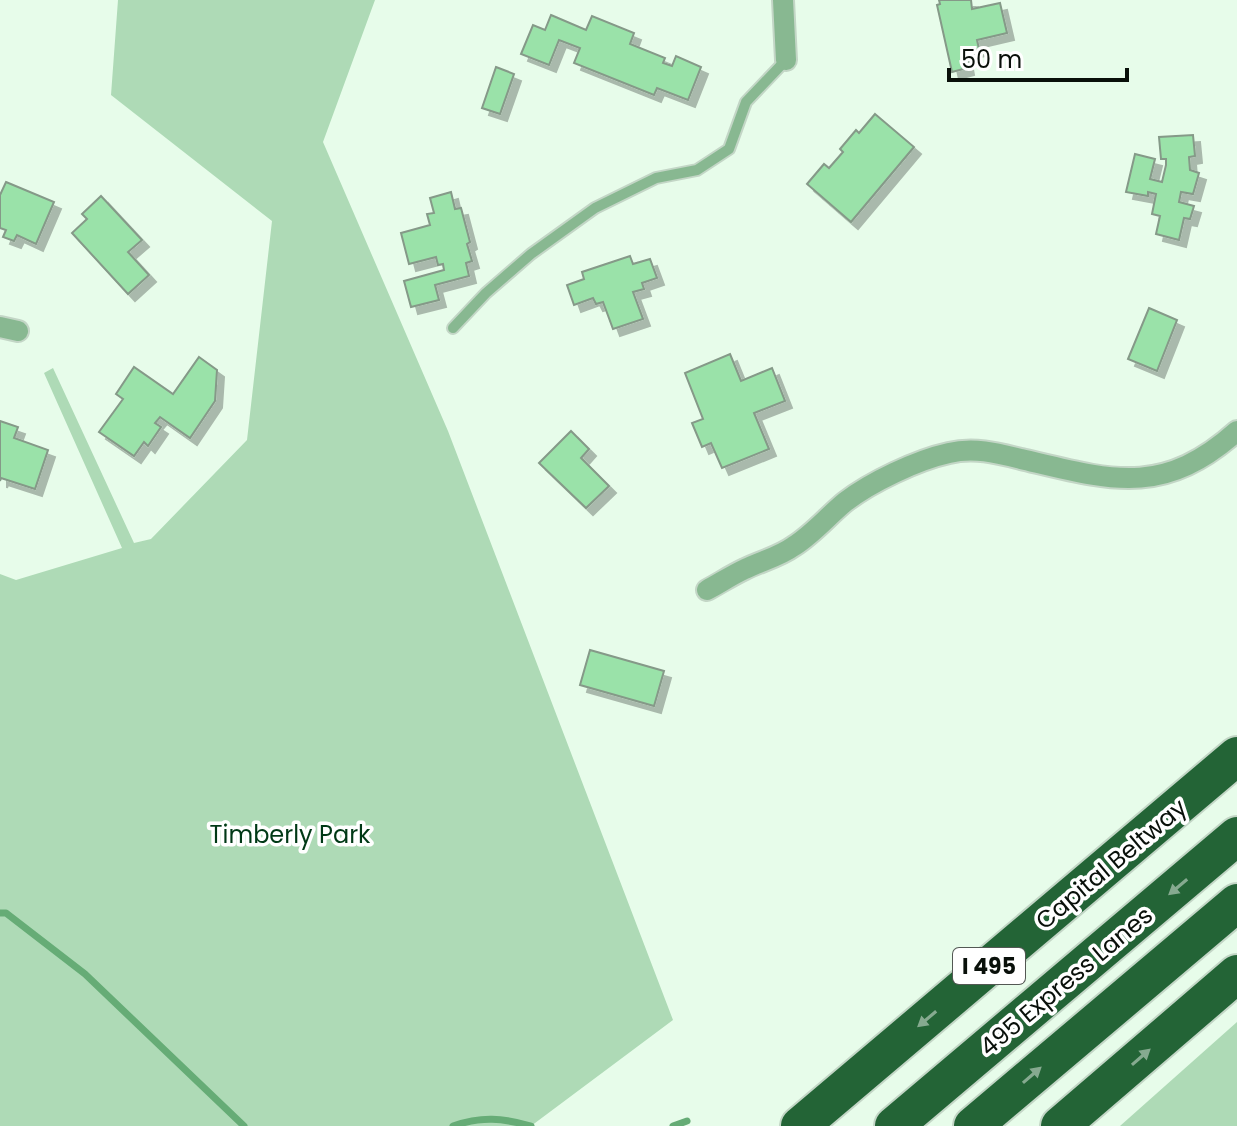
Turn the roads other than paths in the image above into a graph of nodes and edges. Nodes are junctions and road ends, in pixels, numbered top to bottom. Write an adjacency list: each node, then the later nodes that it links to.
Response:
1 (783, 0): 2 (street)
2 (786, 60): 3 (lane)
3 (453, 328)
4 (1237, 431): 5 (street)
5 (707, 590)
6 (1237, 756): 10 (highway, Capital Beltway / I 495, one-way to 10)
7 (1237, 836): 11 (highway, 495 Express Lanes, one-way to 11)
8 (1237, 903): 12 (highway, 495 Express Lanes, one-way to 8)
9 (1237, 974): 13 (highway, one-way to 9)
10 (800, 1126)
11 (894, 1126)
12 (973, 1126)
13 (1060, 1126)

